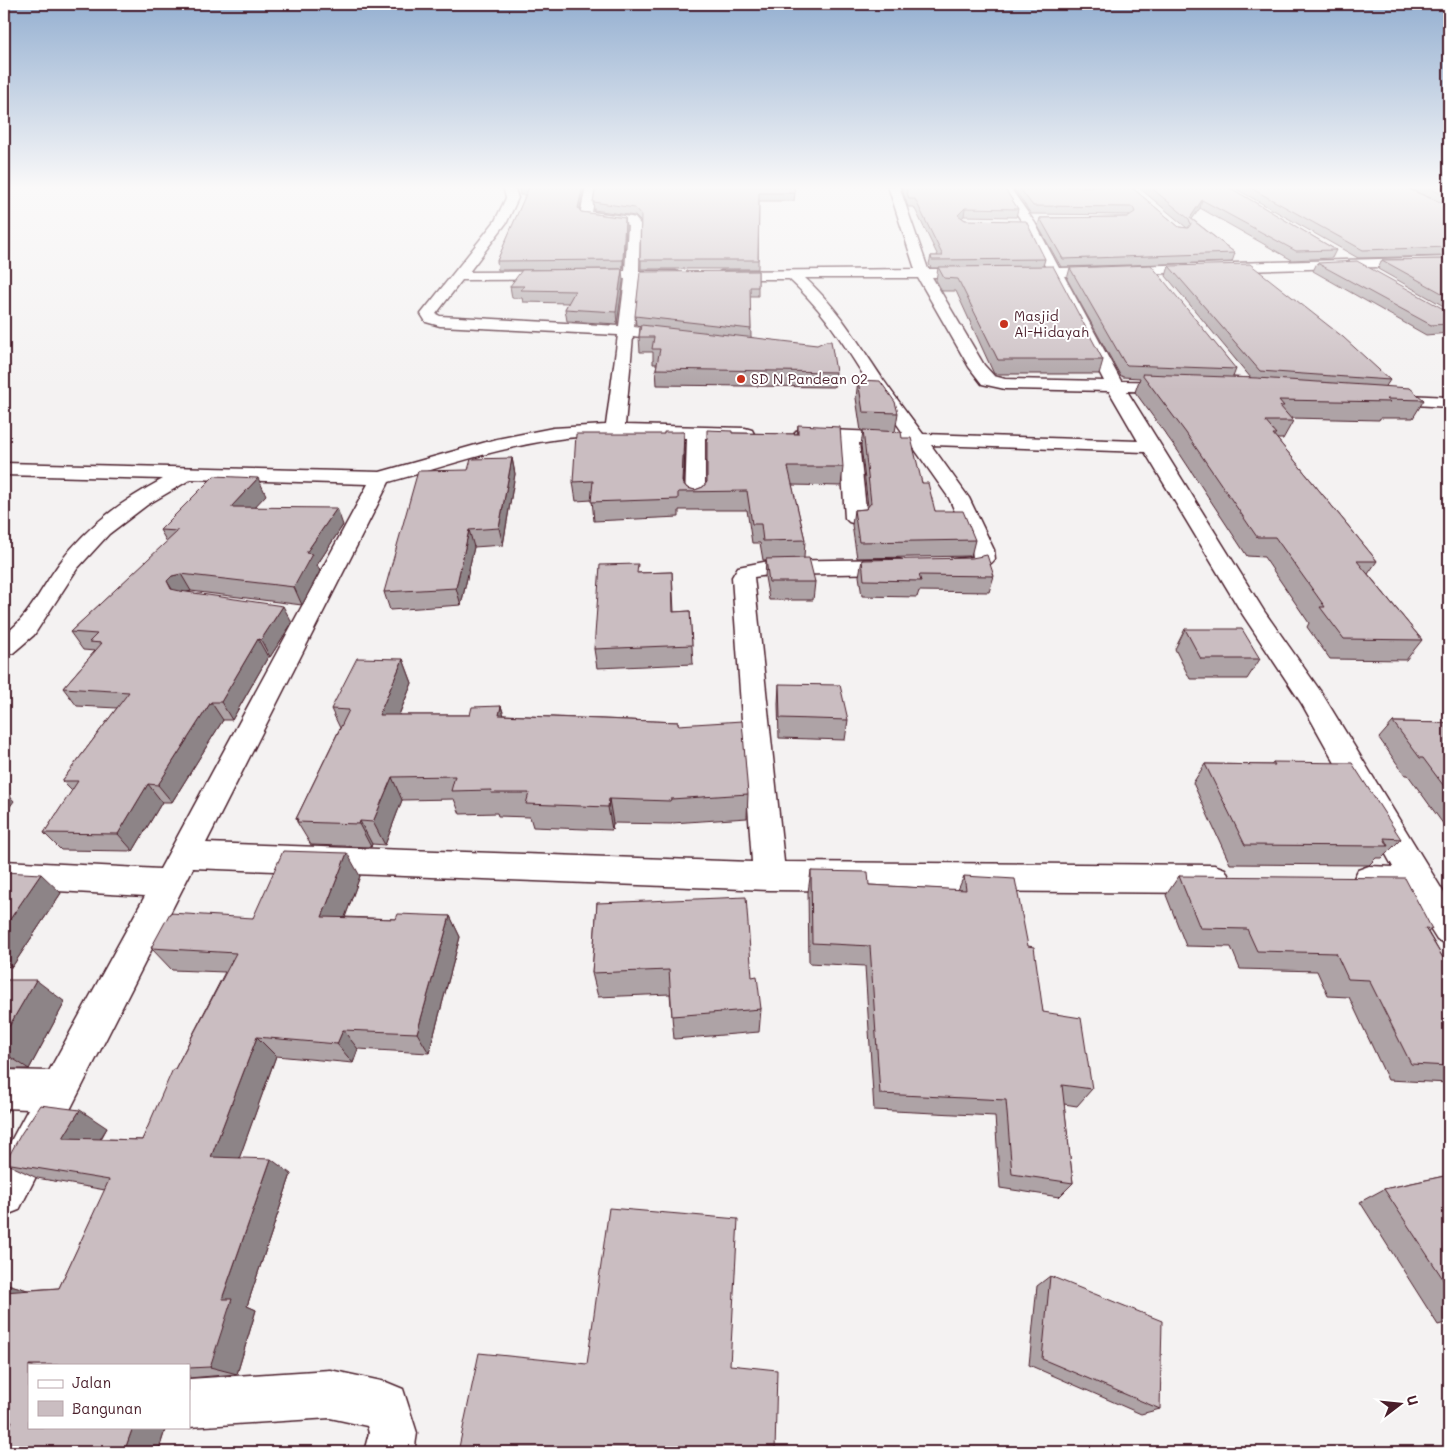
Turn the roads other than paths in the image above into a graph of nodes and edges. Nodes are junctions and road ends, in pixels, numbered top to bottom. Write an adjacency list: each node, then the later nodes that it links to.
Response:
1 (475, 254): 17 (street)
2 (632, 254): 18 (street)
3 (916, 254): 13 (street)
4 (1045, 254): 11 (street)
5 (1339, 254): 7 (street)
6 (1449, 261): 7 (street)
7 (1357, 265): 8 (street); 14 (street)
8 (1152, 270): 11 (street); 19 (street)
9 (990, 273): 13 (street)
10 (1009, 273): 11 (street)
11 (1056, 273): 22 (street)
12 (792, 274): 13 (street); 16 (street); 31 (street)
13 (923, 274): 22 (street)
14 (1374, 274)
15 (692, 275): 18 (street)
16 (712, 275)
17 (457, 276): 18 (street); 20 (street)
18 (632, 276): 20 (street)
19 (1164, 285)
20 (626, 331): 21 (street); 26 (street)
21 (692, 339)
22 (1114, 384): 23 (street); 32 (street)
23 (1191, 387)
24 (1372, 398): 25 (street)
25 (1449, 402)
26 (615, 430): 27 (street); 35 (street)
27 (696, 432): 28 (street); 36 (street)
28 (763, 434)
29 (782, 435): 30 (street)
30 (849, 437): 31 (street); 37 (street)
31 (917, 439): 32 (street); 41 (street)
32 (1151, 447): 44 (street)
33 (4, 469): 34 (street)
34 (185, 475): 35 (street); 38 (street)
35 (381, 478): 39 (street)
36 (695, 501)
37 (856, 518)
38 (4, 647)
39 (183, 855): 41 (street); 45 (street)
40 (4, 874): 45 (street)
41 (768, 876): 42 (street)
42 (1238, 879)
43 (1338, 880): 44 (street)
44 (1418, 880): 46 (street)
45 (168, 883): 48 (street)
46 (1449, 929)
47 (4, 1089): 48 (street)
48 (59, 1091): 49 (street)
49 (4, 1195)
50 (190, 1403): 51 (street)
51 (389, 1452)

